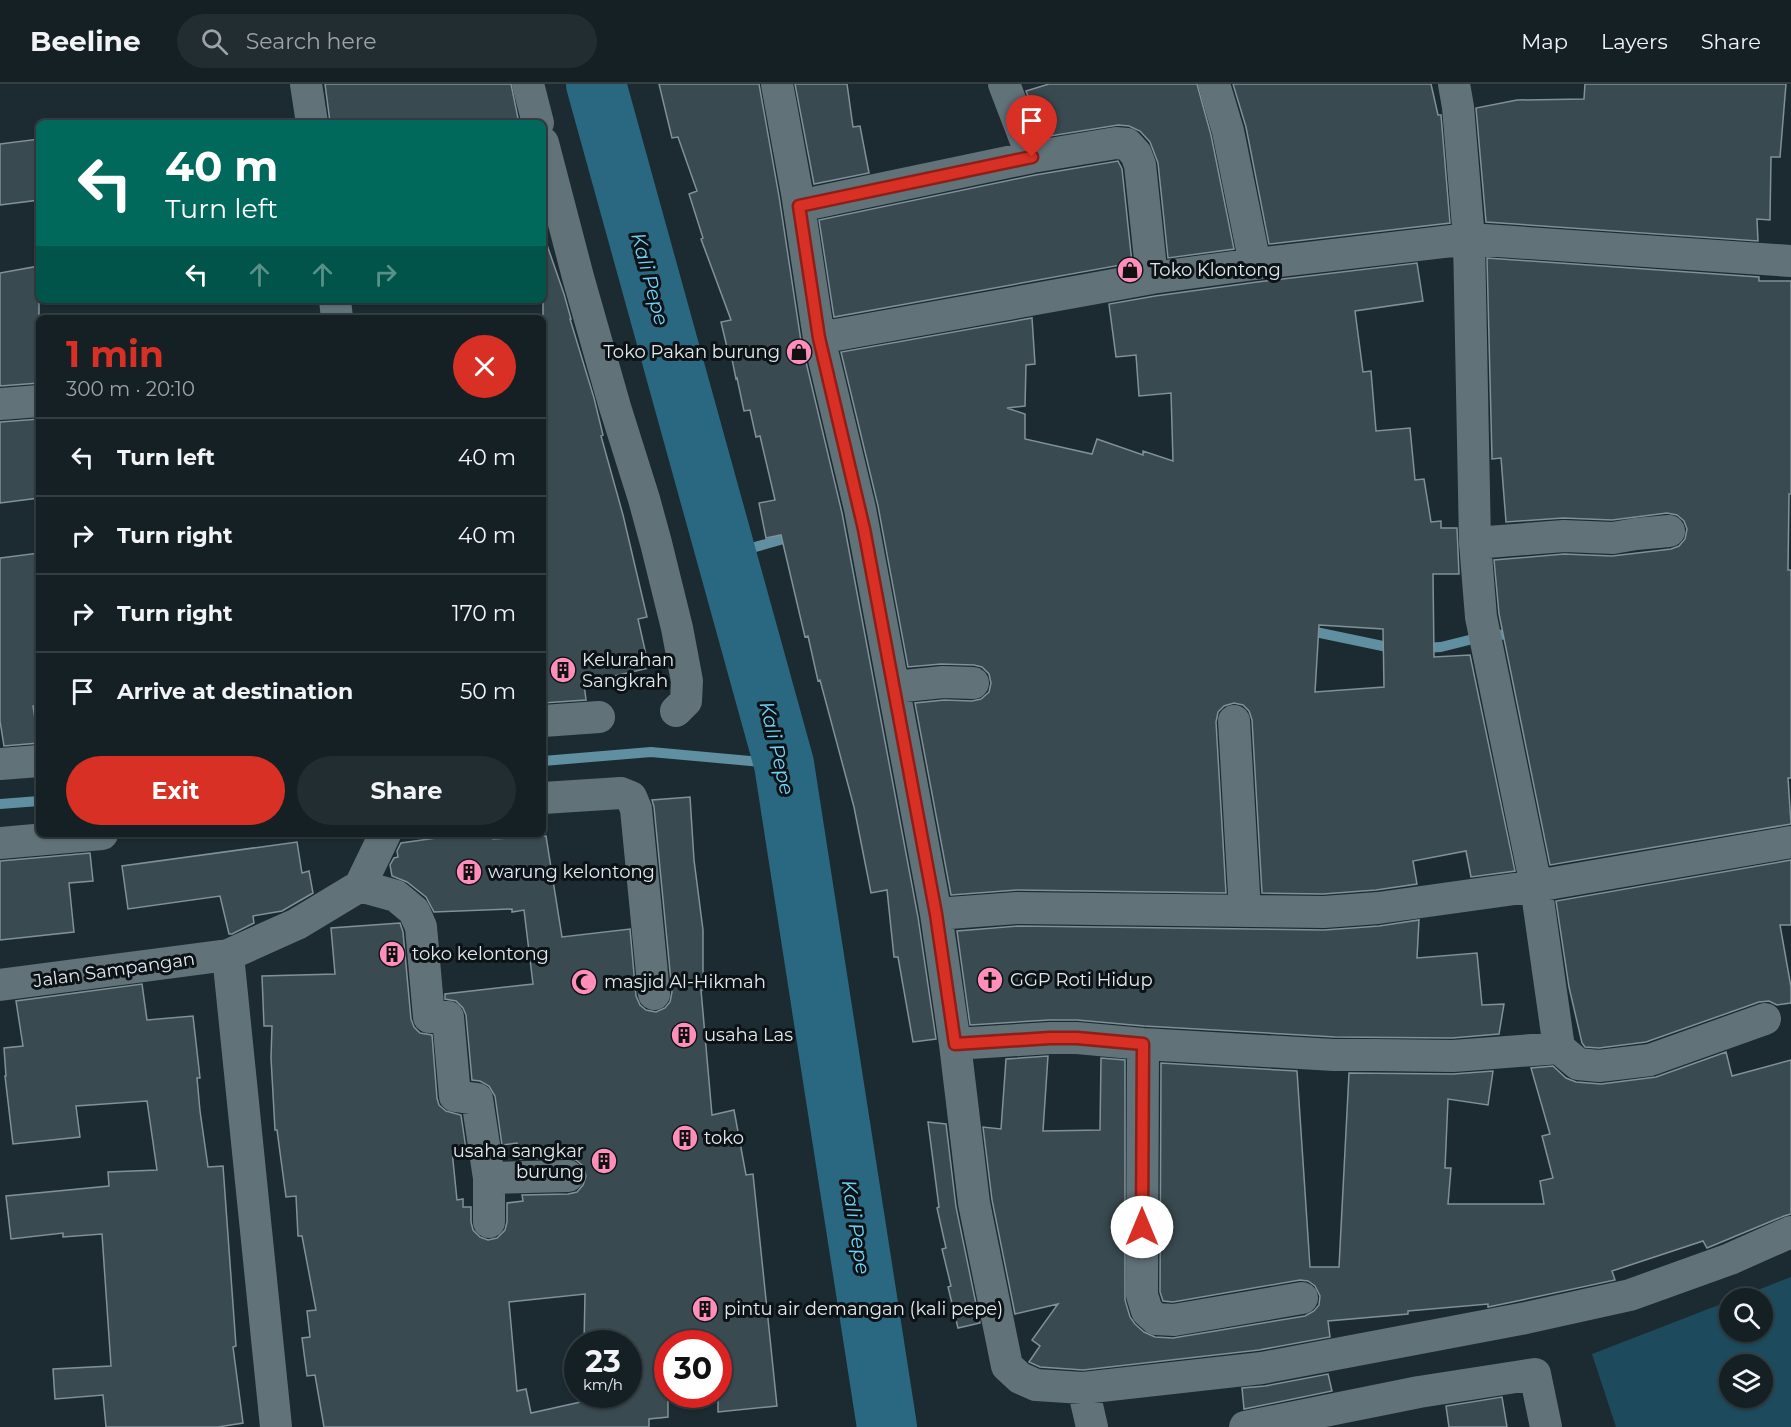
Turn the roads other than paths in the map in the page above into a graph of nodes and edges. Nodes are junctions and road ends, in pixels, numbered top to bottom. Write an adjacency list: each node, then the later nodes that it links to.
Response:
1 (306, 84): 7 (street)
2 (528, 84): 8 (street)
3 (777, 84): 11 (street)
4 (1004, 84): 10 (street)
5 (1214, 84): 14 (street)
6 (1454, 84): 12 (street)
7 (312, 120)
8 (537, 120)
9 (546, 155): 23 (street)
10 (1032, 157): 11 (street); 15 (street)
11 (799, 206): 16 (street)
12 (1469, 239): 13 (street); 14 (street); 20 (street)
13 (1791, 261)
14 (1255, 264): 15 (street)
15 (1152, 278): 16 (street)
16 (819, 338): 22 (street)
17 (36, 402): 18 (street)
18 (0, 404)
19 (1669, 531): 20 (street)
20 (1475, 543): 35 (street)
21 (973, 683): 22 (street)
22 (894, 687): 37 (street)
23 (676, 711)
24 (599, 717): 25 (street)
25 (546, 721)
26 (1234, 721): 36 (street)
27 (36, 761): 28 (street)
28 (0, 764)
29 (546, 798): 40 (street)
30 (68, 837): 33 (street)
31 (384, 837): 34 (street)
32 (1791, 842): 35 (street)
33 (0, 843)
34 (360, 886): 38 (street, Jalan Sampangan); 46 (street)
35 (1536, 886): 36 (street); 44 (street)
36 (1245, 911): 37 (street)
37 (936, 914): 42 (street)
38 (228, 955): 39 (street, Jalan Sampangan); 51 (street)
39 (0, 985)
40 (654, 994)
41 (1765, 1019): 44 (street)
42 (955, 1044): 43 (street); 50 (street)
43 (1143, 1044): 44 (street); 49 (street)
44 (1559, 1048)
45 (568, 1176): 46 (street)
46 (489, 1178): 47 (street)
47 (489, 1222)
48 (1791, 1232): 50 (street)
49 (1302, 1298)
50 (1083, 1388): 52 (street)
51 (277, 1424)
52 (1092, 1427)
53 (1245, 1427): 54 (street)
54 (1546, 1427)

